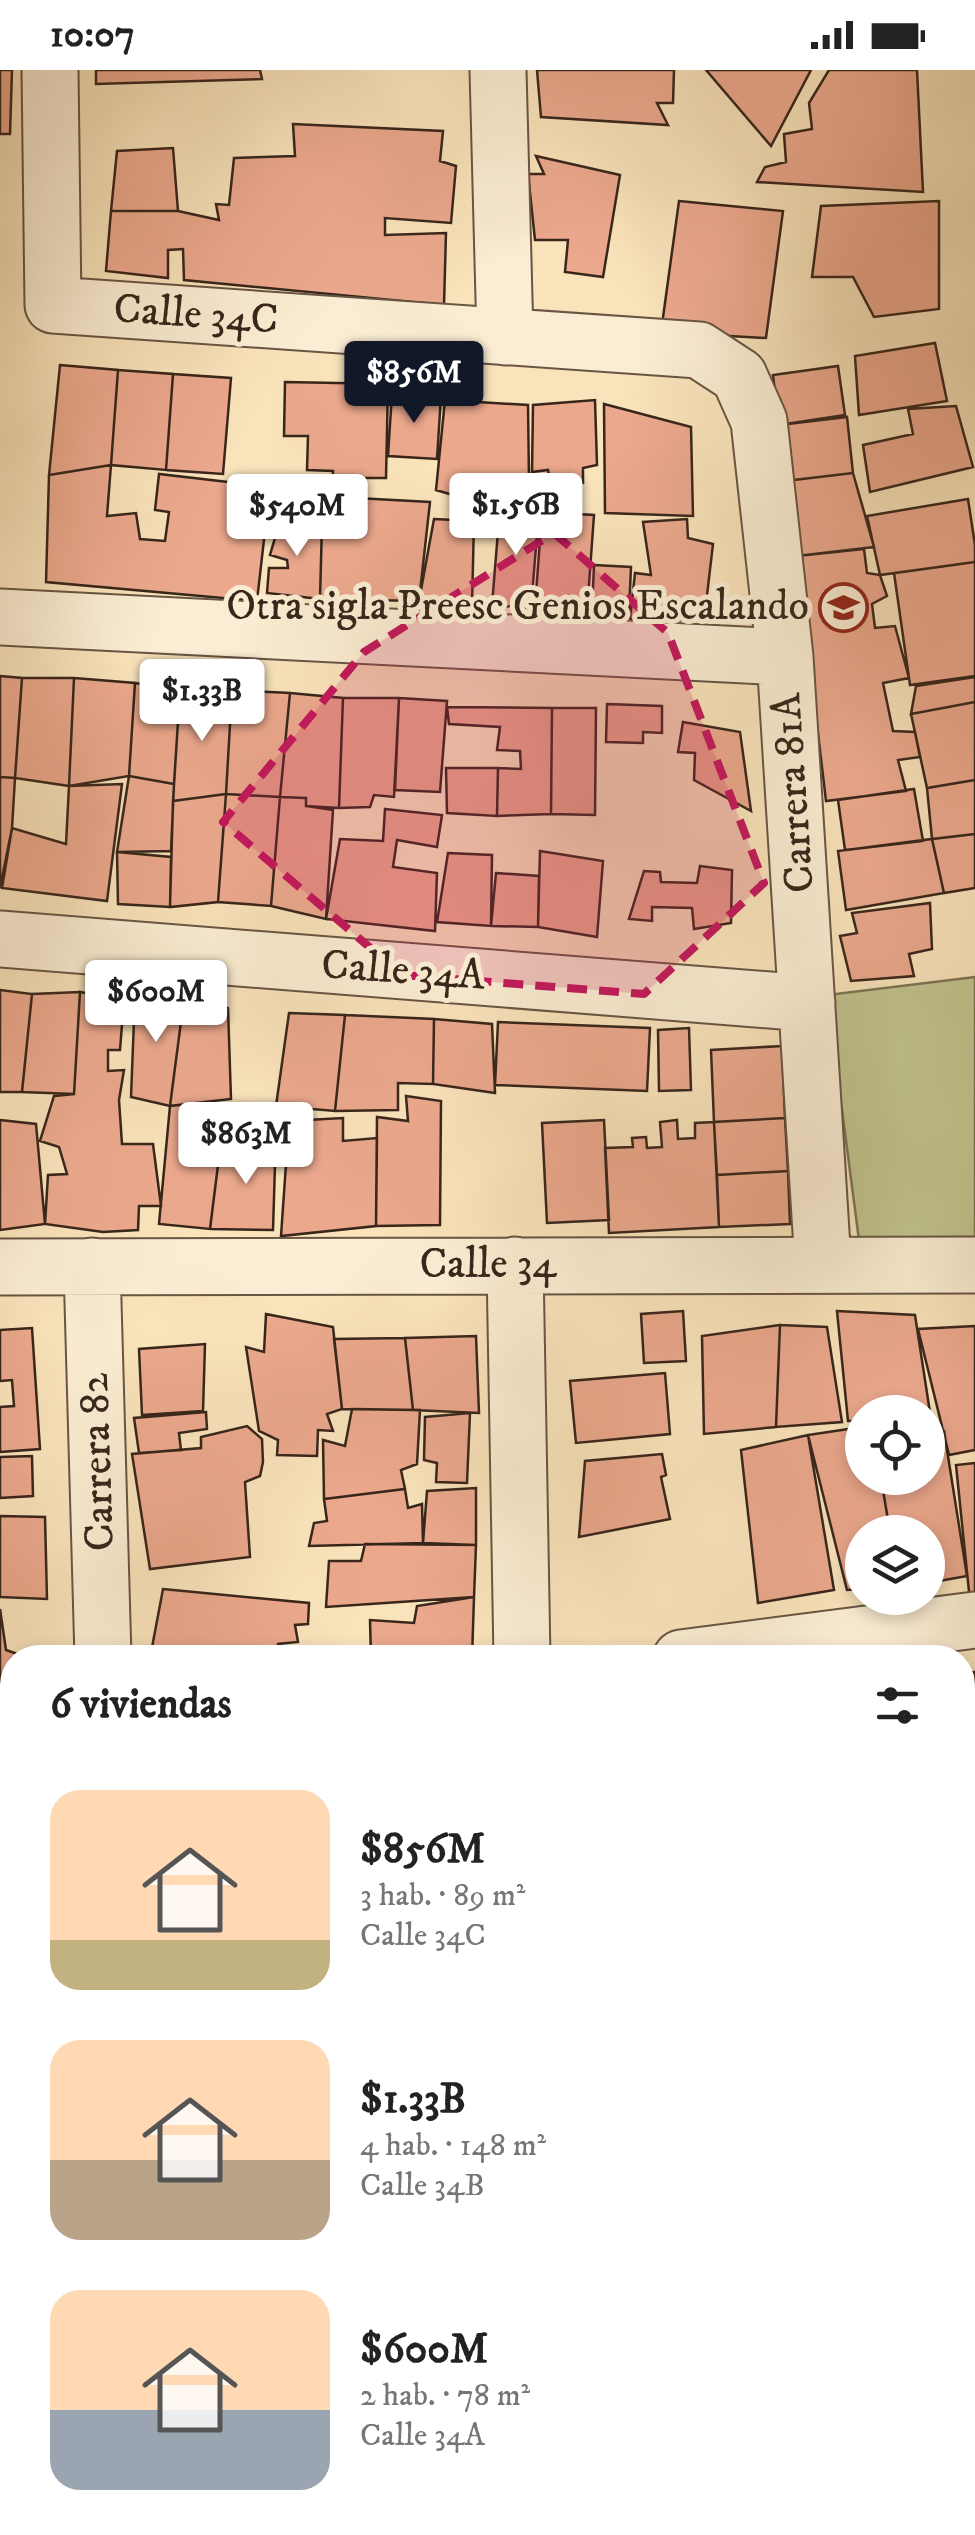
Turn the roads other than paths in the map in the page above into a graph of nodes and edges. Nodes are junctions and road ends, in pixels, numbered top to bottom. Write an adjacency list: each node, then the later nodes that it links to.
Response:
1 (50, 70): 3 (street, Calle 34C)
2 (498, 70): 3 (street)
3 (506, 337): 4 (street, Calle 34C)
4 (698, 350): 6 (street, Carrera 81A)
5 (0, 617): 6 (street)
6 (785, 657): 8 (street, Carrera 81A)
7 (0, 940): 8 (street, Calle 34A)
8 (806, 1002): 9 (street, Carrera 81A)
9 (822, 1264): 10 (street, Calle 34); 11 (street, Calle 34)
10 (515, 1265): 13 (street, Calle 34); 16 (street)
11 (975, 1265)
12 (0, 1266): 13 (street, Calle 34)
13 (92, 1266): 15 (street, Carrera 82)
14 (975, 1620): 17 (street)
15 (103, 1645)
16 (522, 1645)
17 (782, 1645)

